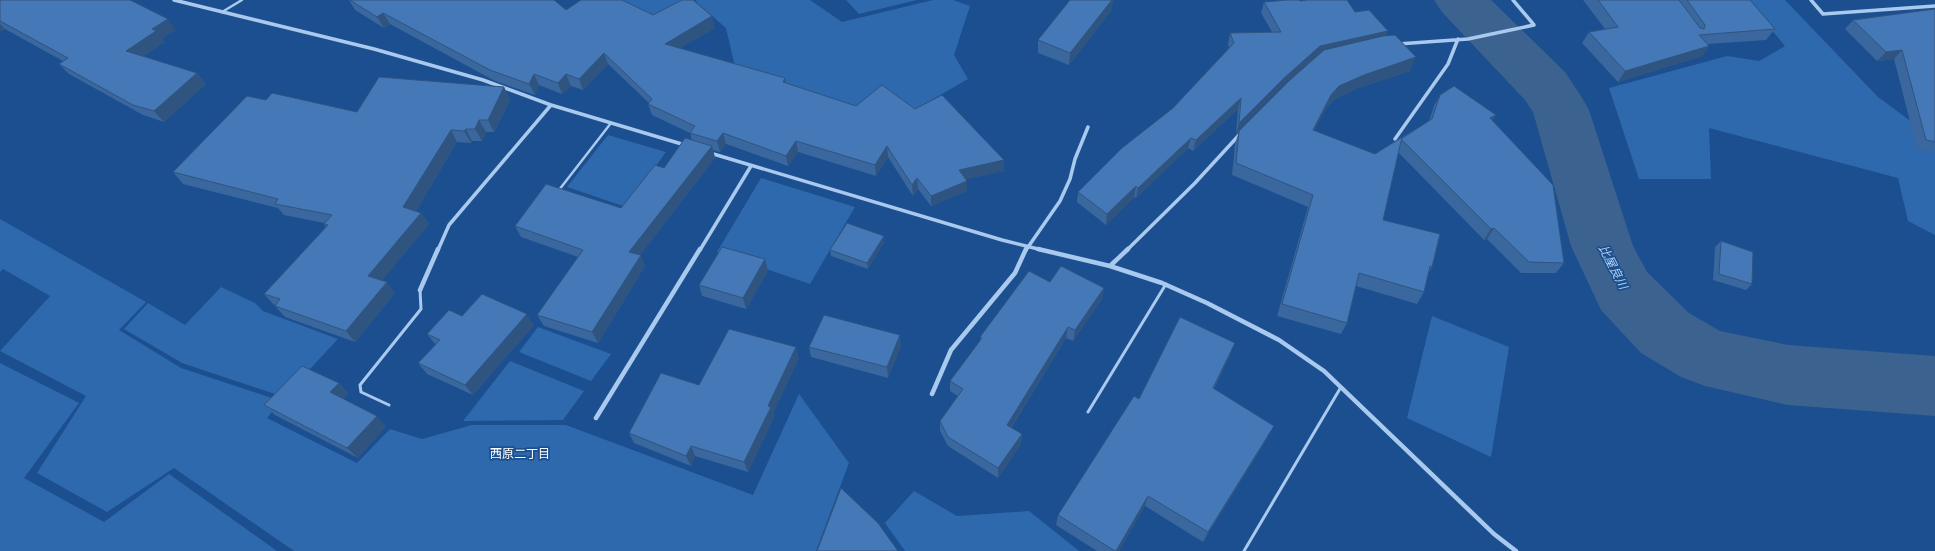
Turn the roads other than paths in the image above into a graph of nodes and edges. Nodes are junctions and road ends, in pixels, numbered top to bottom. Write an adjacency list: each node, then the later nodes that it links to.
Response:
1 (174, 0): 6 (street)
2 (242, 0): 6 (lane)
3 (1513, 0): 7 (street)
4 (1811, 0): 5 (street)
5 (1935, 6)
6 (222, 12): 9 (street)
7 (1458, 39): 8 (street); 13 (street)
8 (1392, 45)
9 (552, 105): 10 (street); 21 (street)
10 (611, 123): 14 (street); 17 (lane)
11 (1088, 127): 18 (street)
12 (1245, 129): 19 (street)
13 (1396, 139)
14 (692, 148)
15 (707, 152): 16 (street)
16 (751, 166): 18 (street); 26 (street)
17 (565, 192)
18 (1027, 247): 19 (street); 23 (street)
19 (1110, 266): 20 (street)
20 (1166, 284): 22 (street); 25 (lane)
21 (420, 290): 24 (lane)
22 (1341, 387): 27 (lane); 28 (street)
23 (932, 394)
24 (389, 405)
25 (1088, 412)
26 (596, 418)
27 (1244, 551)
28 (1516, 551)

